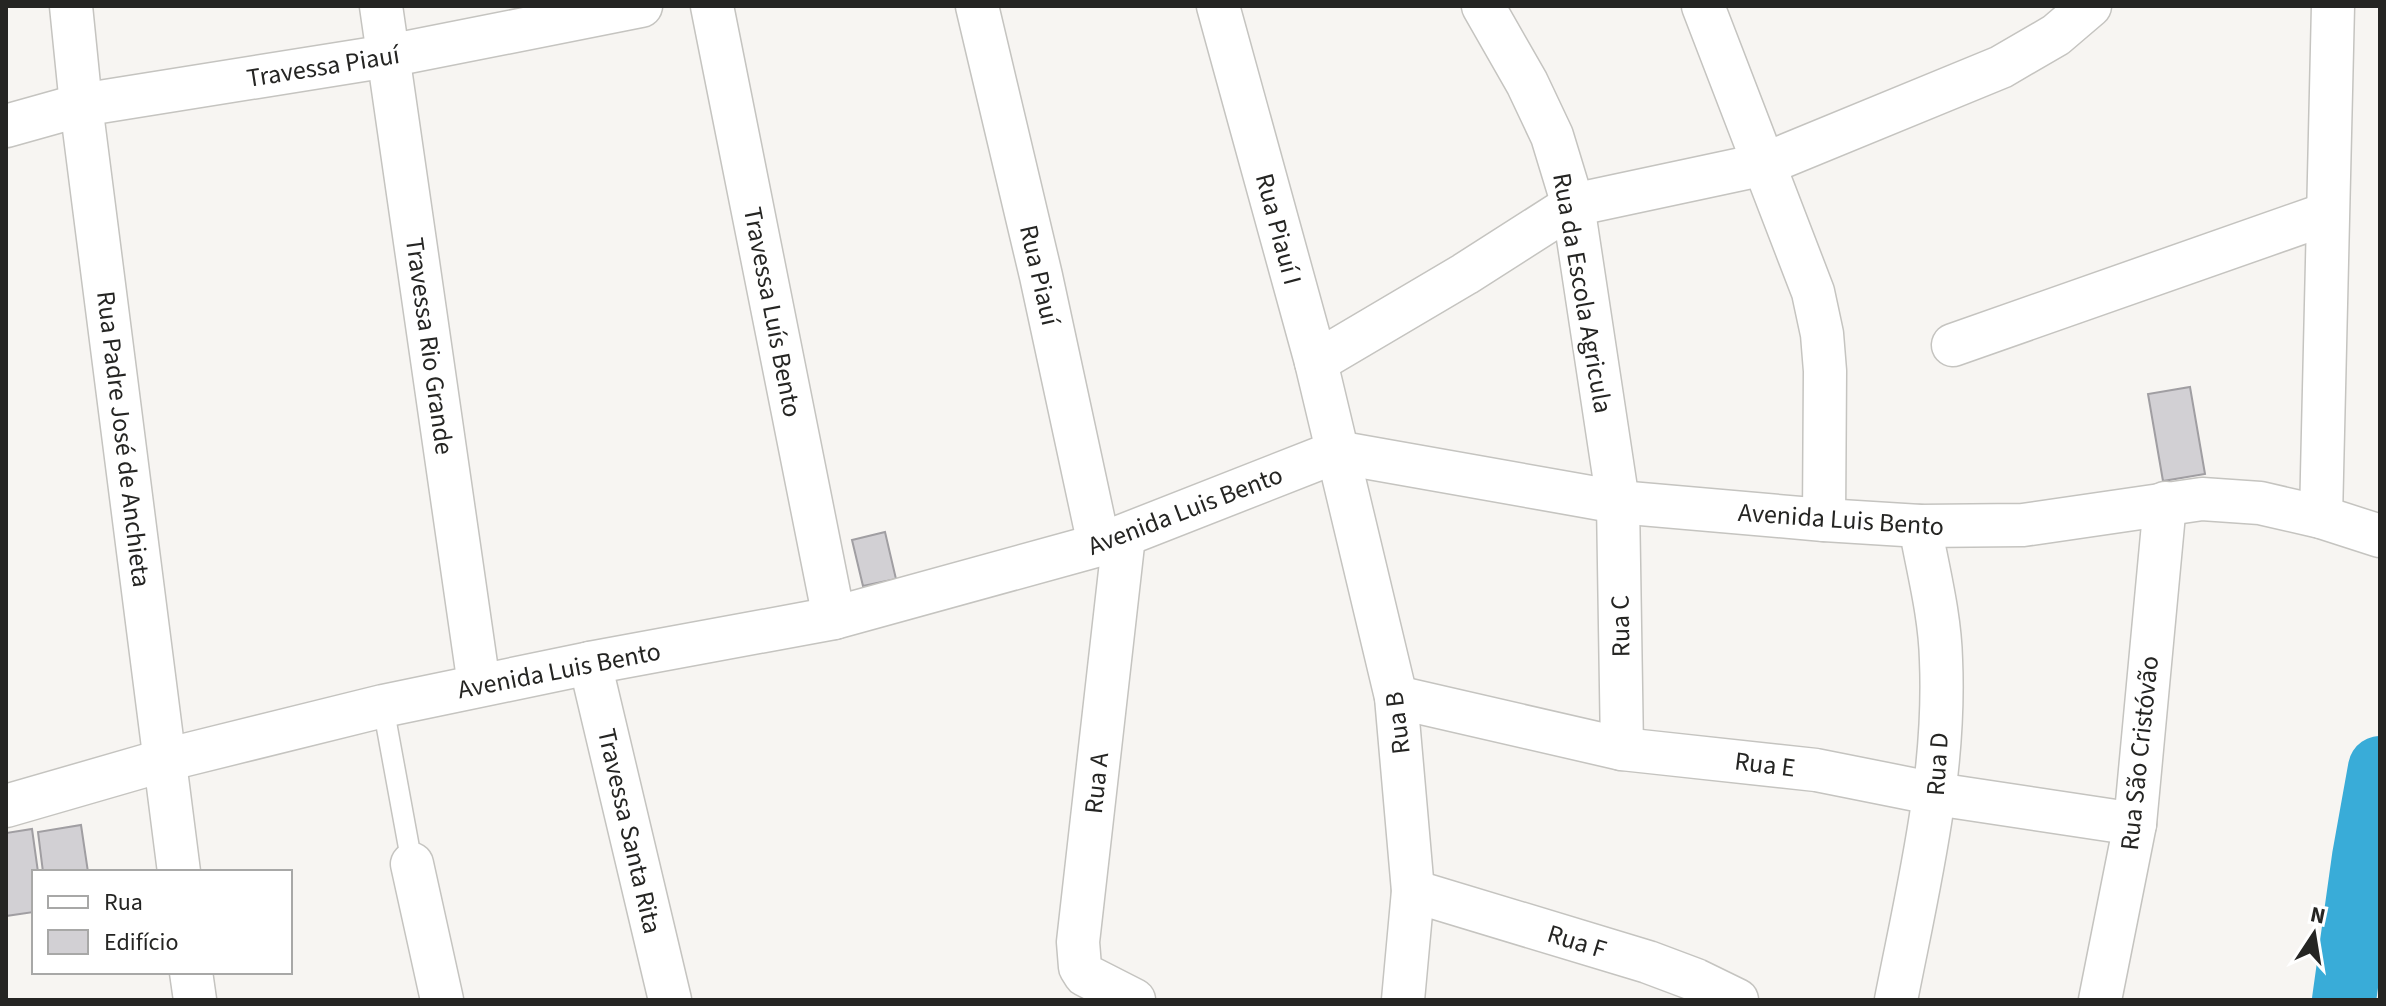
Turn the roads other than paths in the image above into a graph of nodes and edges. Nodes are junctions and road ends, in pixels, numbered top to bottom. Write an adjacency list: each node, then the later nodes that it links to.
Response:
1 (71, 6): 12 (street, Rua Padre José de Anchieta)
2 (381, 6): 11 (street, Travessa Rio Grande)
3 (641, 6): 11 (street, Travessa Piauí)
4 (712, 6): 27 (street, Travessa Luís Bento)
5 (977, 6): 26 (street, Rua Piauí)
6 (1218, 6): 18 (street, Rua Piauí I)
7 (1483, 6): 15 (street, Rua da Escola Agricula)
8 (1703, 6): 14 (street)
9 (2090, 6): 14 (street)
10 (2333, 6): 16 (street)
11 (388, 56): 12 (street, Travessa Piauí); 29 (street, Travessa Rio Grande)
12 (81, 105): 13 (street, Travessa Piauí); 33 (street, Rua Padre José de Anchieta)
13 (6, 126)
14 (1765, 164): 15 (street); 23 (street)
15 (1573, 205): 18 (street); 20 (street, Rua da Escola Agricula)
16 (2326, 214): 17 (street); 22 (street)
17 (1953, 345)
18 (1316, 362): 19 (street, Rua Piauí I)
19 (1336, 452): 20 (street, Avenida Luis Bento); 26 (street, Avenida Luis Bento); 30 (street, Rua B)
20 (1618, 502): 23 (street, Avenida Luis Bento); 32 (street, Rua C)
21 (2165, 503): 22 (street, Avenida Luis Bento); 24 (street, Avenida Luis Bento); 36 (street, Rua São Cristóvão)
22 (2321, 517): 25 (street, Avenida Luis Bento)
23 (1824, 520): 24 (street, Avenida Luis Bento)
24 (1920, 526): 34 (street, Rua D)
25 (2380, 536)
26 (1111, 540): 27 (street, Avenida Luis Bento); 44 (street, Rua A)
27 (834, 618): 28 (street, Avenida Luis Bento)
28 (590, 663): 29 (street, Avenida Luis Bento); 43 (street, Travessa Santa Rita)
29 (479, 685): 31 (street, Avenida Luis Bento)
30 (1396, 697): 32 (street, Rua E); 39 (street, Rua B)
31 (383, 706): 33 (street, Avenida Luis Bento); 37 (lane)
32 (1622, 749): 34 (street, Rua E)
33 (165, 760): 35 (street, Avenida Luis Bento); 38 (street, Rua Padre José de Anchieta)
34 (1936, 794): 36 (street, Rua E); 47 (street, Rua D)
35 (6, 806)
36 (2135, 824): 48 (street, Rua São Cristóvão)
37 (412, 864): 42 (street)
38 (179, 870)
39 (1413, 891): 45 (street, Rua B); 46 (street, Rua F)
40 (191, 974): 41 (street)
41 (195, 1000)
42 (442, 1000)
43 (670, 1000)
44 (1134, 1000)
45 (1403, 1000)
46 (1737, 1000)
47 (1896, 1000)
48 (2100, 1000)

